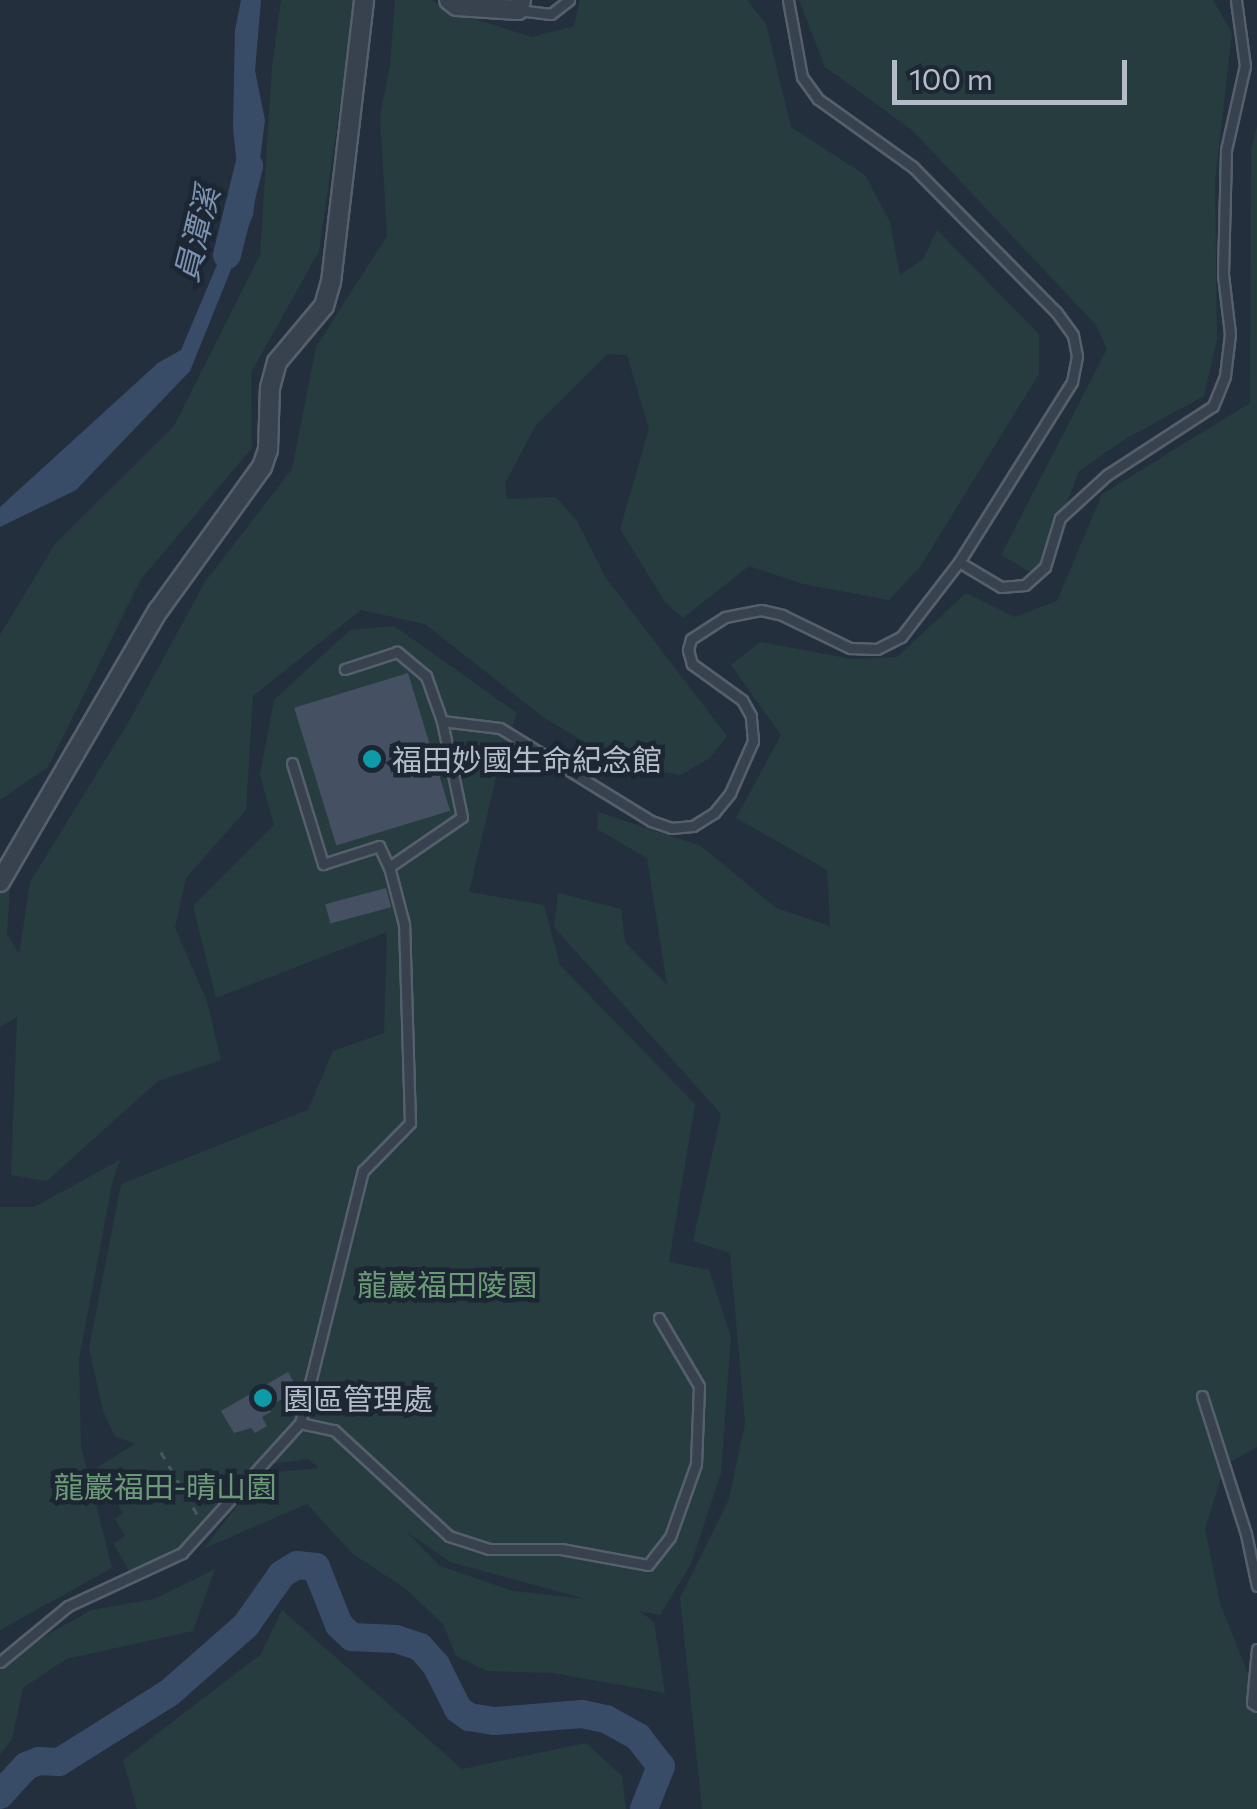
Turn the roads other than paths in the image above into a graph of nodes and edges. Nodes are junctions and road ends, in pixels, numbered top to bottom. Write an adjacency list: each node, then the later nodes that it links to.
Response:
1 (364, 0): 12 (street)
2 (449, 0): 6 (street)
3 (568, 0): 6 (lane)
4 (788, 0): 7 (lane)
5 (1236, 0): 7 (lane)
6 (520, 5)
7 (960, 562): 9 (lane)
8 (344, 669): 9 (lane)
9 (442, 721): 11 (lane)
10 (292, 763): 11 (lane)
11 (389, 867): 15 (lane)
12 (0, 882)
13 (659, 1318): 15 (lane)
14 (1202, 1396): 16 (lane)
15 (300, 1424): 18 (lane)
16 (1257, 1586)
17 (1257, 1649): 19 (lane)
18 (0, 1662)
19 (1257, 1706)

